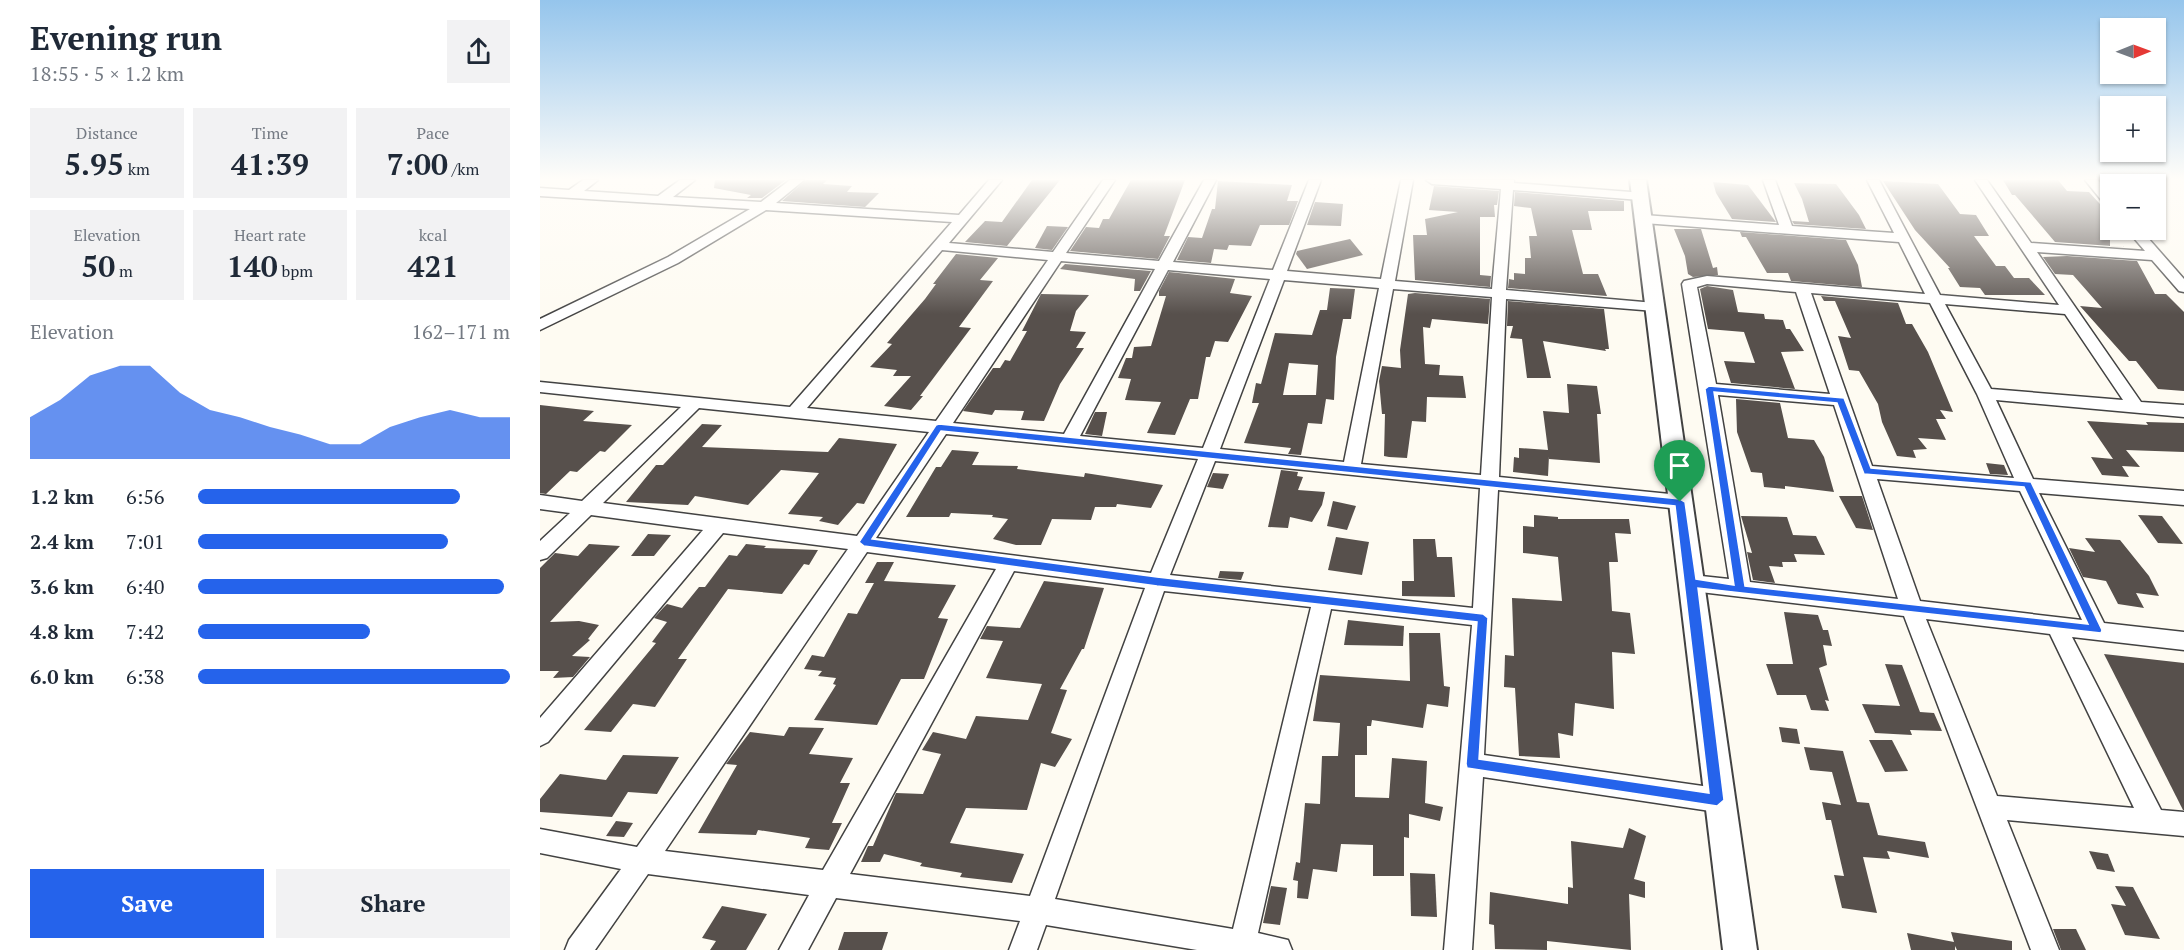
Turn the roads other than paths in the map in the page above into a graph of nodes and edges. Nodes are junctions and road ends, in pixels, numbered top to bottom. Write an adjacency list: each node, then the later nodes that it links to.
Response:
1 (736, 224): 29 (street)
2 (957, 224): 16 (street)
3 (1079, 224): 19 (street)
4 (1187, 224): 20 (street)
5 (1298, 224): 21 (street)
6 (1399, 224): 22 (street)
7 (1505, 224): 25 (street)
8 (1644, 224): 27 (street)
9 (1764, 224): 13 (street)
10 (1785, 224): 13 (street)
11 (1897, 224): 14 (street)
12 (2011, 224): 17 (street)
13 (1787, 229): 14 (street)
14 (1904, 238): 26 (street)
15 (2143, 240): 18 (street)
16 (937, 246): 19 (street); 37 (street)
17 (2027, 247): 18 (street); 28 (street)
18 (2157, 256): 24 (street)
19 (1056, 258): 20 (street); 38 (street)
20 (1166, 266): 21 (street); 39 (street)
21 (1279, 274): 22 (street); 40 (street)
22 (1387, 285): 25 (street); 41 (street)
23 (1802, 287): 26 (street); 31 (street); 33 (street)
24 (2184, 288)
25 (1499, 294): 27 (street); 43 (street)
26 (1934, 298): 28 (street); 32 (street)
27 (1655, 307): 47 (street)
28 (2068, 310): 35 (street)
29 (540, 325)
30 (540, 387): 34 (street)
31 (1709, 389): 33 (street); 55 (street)
32 (1985, 394): 35 (street); 44 (street)
33 (1840, 400): 42 (street)
34 (696, 402): 37 (street); 48 (street)
35 (2136, 407): 36 (street)
36 (2184, 411)
37 (794, 413): 38 (street)
38 (939, 428): 39 (street); 50 (street)
39 (1069, 440): 40 (street)
40 (1209, 455): 41 (street); 53 (street)
41 (1352, 469): 43 (street)
42 (1867, 472): 44 (street); 57 (street)
43 (1491, 483): 47 (street); 58 (street)
44 (2027, 484): 45 (street); 60 (street)
45 (2184, 498)
46 (540, 502): 48 (street)
47 (1680, 502): 54 (street)
48 (588, 506): 49 (street); 51 (street)
49 (717, 526): 50 (street); 62 (street)
50 (864, 542): 52 (street); 69 (street)
51 (540, 553)
52 (1010, 561): 53 (street); 70 (street)
53 (1157, 582): 56 (street); 71 (street)
54 (1692, 583): 55 (street); 64 (street)
55 (1741, 590): 57 (street)
56 (1323, 601): 58 (street); 72 (street)
57 (1912, 609): 59 (street); 65 (street)
58 (1483, 618): 63 (street)
59 (2056, 625): 60 (street); 66 (street)
60 (2097, 630): 61 (street)
61 (2184, 641)
62 (540, 735)
63 (1472, 764): 64 (street); 77 (street)
64 (1717, 800): 78 (street)
65 (1991, 807): 66 (street); 79 (street)
66 (2153, 820): 67 (street)
67 (2184, 824)
68 (540, 841): 69 (street)
69 (643, 861): 70 (street); 73 (street)
70 (829, 885): 71 (street); 74 (street)
71 (1038, 910): 72 (street); 75 (street)
72 (1241, 946): 76 (street)
73 (579, 950)
74 (793, 950)
75 (1023, 950)
76 (1278, 950)
77 (1458, 950)
78 (1740, 950)
79 (2045, 950)

